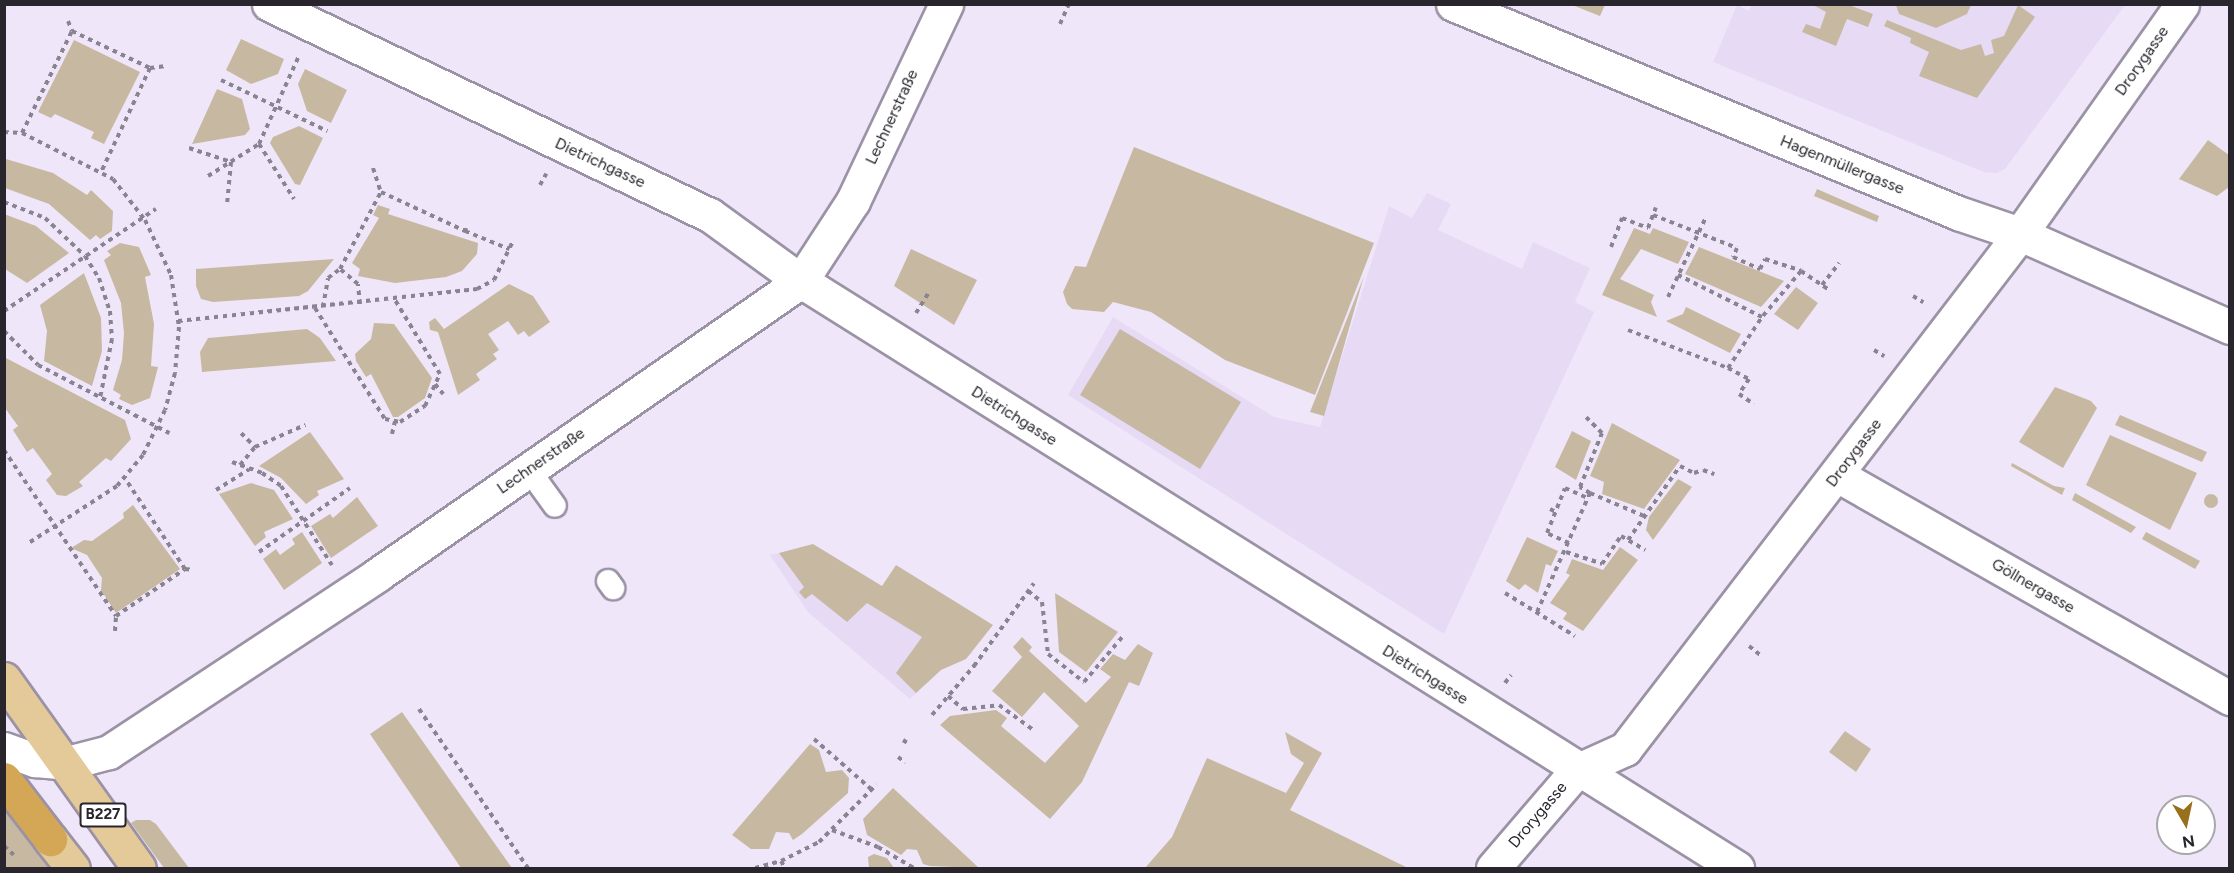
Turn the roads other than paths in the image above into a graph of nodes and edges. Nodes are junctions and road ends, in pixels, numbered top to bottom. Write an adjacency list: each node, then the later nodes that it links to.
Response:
1 (269, 4): 6 (street, Dietrichgasse)
2 (946, 4): 6 (street, Lechnerstraße)
3 (1453, 4): 5 (street, Hagenmüllergasse)
4 (2182, 4): 5 (street, Drorygasse)
5 (2020, 234): 7 (street, Hagenmüllergasse); 9 (street, Drorygasse)
6 (801, 281): 8 (street, Lechnerstraße); 15 (street, Dietrichgasse)
7 (2229, 327)
8 (529, 470): 10 (lane); 14 (street, Lechnerstraße)
9 (1837, 475): 12 (street, Göllnergasse); 15 (street, Drorygasse)
10 (555, 506)
11 (4, 679): 14 (main road, B227)
12 (2229, 698)
13 (4, 749): 14 (street, Lechnerstraße)
14 (67, 763): 19 (main road, B227)
15 (1576, 771): 20 (street, Drorygasse); 21 (street, Dietrichgasse)
16 (4, 779): 17 (highway)
17 (50, 839): 18 (main road)
18 (73, 868)
19 (139, 868)
20 (1493, 868)
21 (1737, 868)

